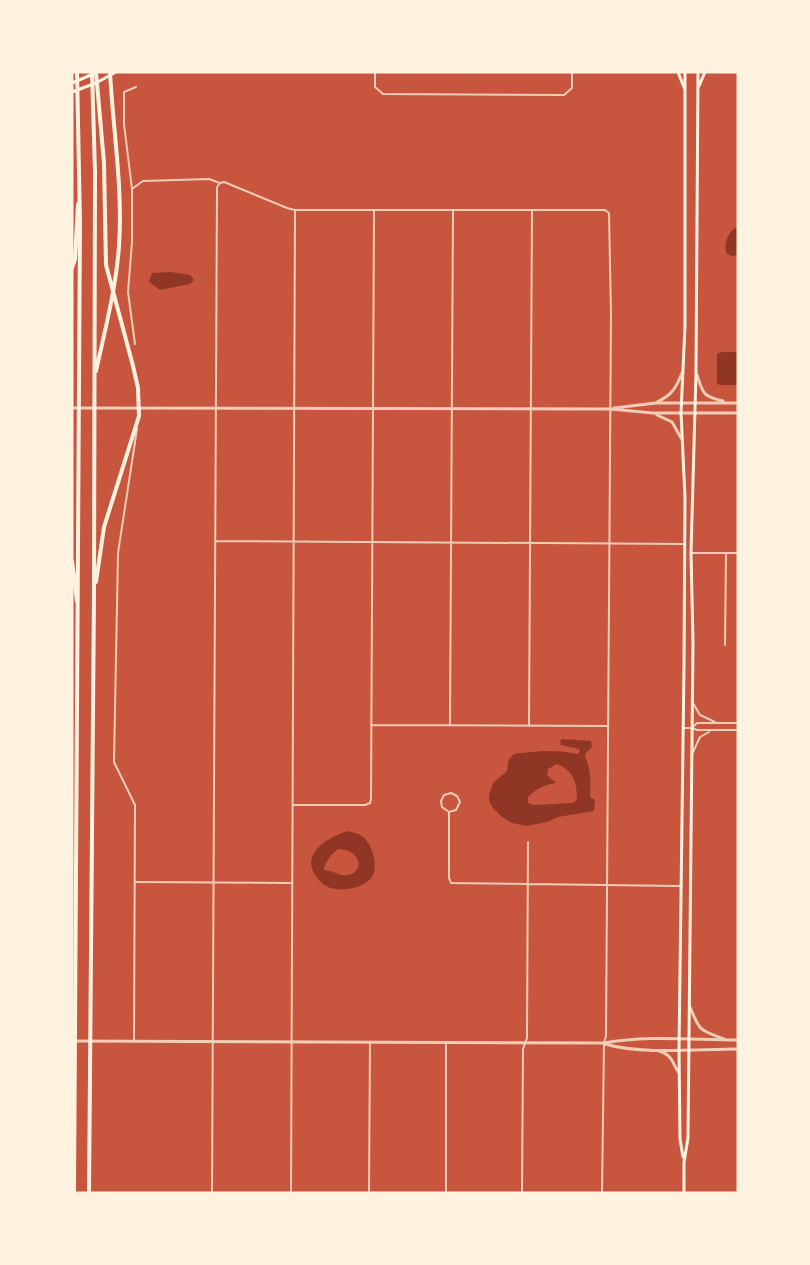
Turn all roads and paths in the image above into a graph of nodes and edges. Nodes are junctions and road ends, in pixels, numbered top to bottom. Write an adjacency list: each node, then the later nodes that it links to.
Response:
1 (75, 72): 11 (highway)
2 (95, 72): 11 (main road); 27 (highway); 34 (highway)
3 (110, 72): 27 (highway)
4 (116, 72): 15 (main road)
5 (375, 72): 6 (street)
6 (572, 72)
7 (678, 72): 14 (main road)
8 (685, 72): 14 (main road)
9 (698, 72): 13 (main road)
10 (705, 72): 13 (main road)
11 (74, 84): 16 (highway)
12 (136, 87): 18 (street)
13 (698, 88): 26 (main road)
14 (685, 90): 25 (main road)
15 (72, 92)
16 (79, 173): 23 (highway); 59 (highway)
17 (220, 183): 18 (street); 19 (street); 35 (street)
18 (132, 189): 24 (street)
19 (295, 210): 20 (street); 36 (street)
20 (374, 210): 21 (street); 37 (street)
21 (453, 210): 22 (street); 38 (street)
22 (532, 211): 39 (street); 40 (street)
23 (72, 268)
24 (135, 344)
25 (682, 373): 28 (street); 29 (main road)
26 (696, 373): 30 (main road); 31 (street)
27 (94, 381): 58 (highway)
28 (656, 403): 29 (street); 40 (street)
29 (681, 403): 30 (street); 43 (main road)
30 (695, 403): 31 (street); 44 (main road)
31 (730, 403): 32 (street)
32 (738, 403)
33 (72, 408): 34 (street)
34 (139, 408): 35 (street); 45 (highway)
35 (215, 408): 36 (street); 47 (street)
36 (294, 408): 37 (street); 48 (street)
37 (373, 408): 38 (street); 49 (street)
38 (452, 409): 39 (street); 50 (street)
39 (531, 409): 40 (street); 51 (street)
40 (609, 409): 42 (street); 52 (street)
41 (738, 412): 44 (street)
42 (653, 413): 43 (street); 46 (street)
43 (681, 413): 44 (street); 46 (main road)
44 (695, 413): 54 (main road)
45 (137, 424): 58 (highway); 76 (street)
46 (681, 438): 53 (main road)
47 (215, 541): 48 (street); 77 (street)
48 (293, 542): 49 (street); 73 (street)
49 (372, 542): 50 (street); 64 (street)
50 (451, 543): 51 (street); 65 (street)
51 (530, 543): 52 (street); 66 (street)
52 (609, 544): 53 (street); 67 (street)
53 (684, 544): 68 (main road)
54 (691, 553): 55 (street); 61 (main road)
55 (726, 553): 56 (street); 60 (street)
56 (738, 553)
57 (72, 561): 59 (highway)
58 (94, 592): 102 (highway)
59 (79, 618): 101 (highway)
60 (725, 645)
61 (692, 702): 62 (street); 69 (main road)
62 (717, 723): 63 (street); 69 (street)
63 (738, 723)
64 (371, 725): 65 (street); 73 (street)
65 (450, 725): 66 (street)
66 (529, 726): 67 (street)
67 (608, 726): 80 (street)
68 (683, 728): 69 (street); 81 (main road)
69 (692, 728): 70 (street); 72 (main road)
70 (713, 730): 71 (street); 72 (street)
71 (738, 730)
72 (692, 755): 82 (main road)
73 (293, 805): 78 (street)
74 (449, 813): 74 (street); 79 (street)
75 (528, 842): 79 (street)
76 (135, 882): 77 (street); 88 (street)
77 (214, 883): 78 (street); 89 (street)
78 (292, 883): 90 (street)
79 (528, 884): 80 (street); 93 (street)
80 (607, 885): 81 (street); 94 (street)
81 (680, 886): 83 (main road)
82 (689, 1004): 84 (main road); 85 (street)
83 (679, 1040): 84 (street); 94 (street); 97 (main road)
84 (689, 1040): 85 (street); 98 (main road)
85 (726, 1040): 86 (street)
86 (738, 1040)
87 (72, 1041): 88 (street)
88 (134, 1041): 89 (street)
89 (213, 1041): 90 (street); 103 (street)
90 (291, 1041): 91 (street); 104 (street)
91 (370, 1042): 92 (street); 105 (street)
92 (446, 1042): 93 (street); 106 (street)
93 (525, 1043): 94 (street); 107 (street)
94 (603, 1043): 96 (street); 108 (street)
95 (738, 1048): 98 (street)
96 (654, 1049): 97 (street); 99 (street)
97 (679, 1049): 98 (street); 99 (main road)
98 (688, 1049): 100 (main road)
99 (679, 1074): 100 (main road)
100 (684, 1162): 109 (main road)
101 (74, 1193)
102 (89, 1193)
103 (212, 1193)
104 (291, 1193)
105 (369, 1193)
106 (446, 1193)
107 (522, 1193)
108 (602, 1193)
109 (684, 1193)

